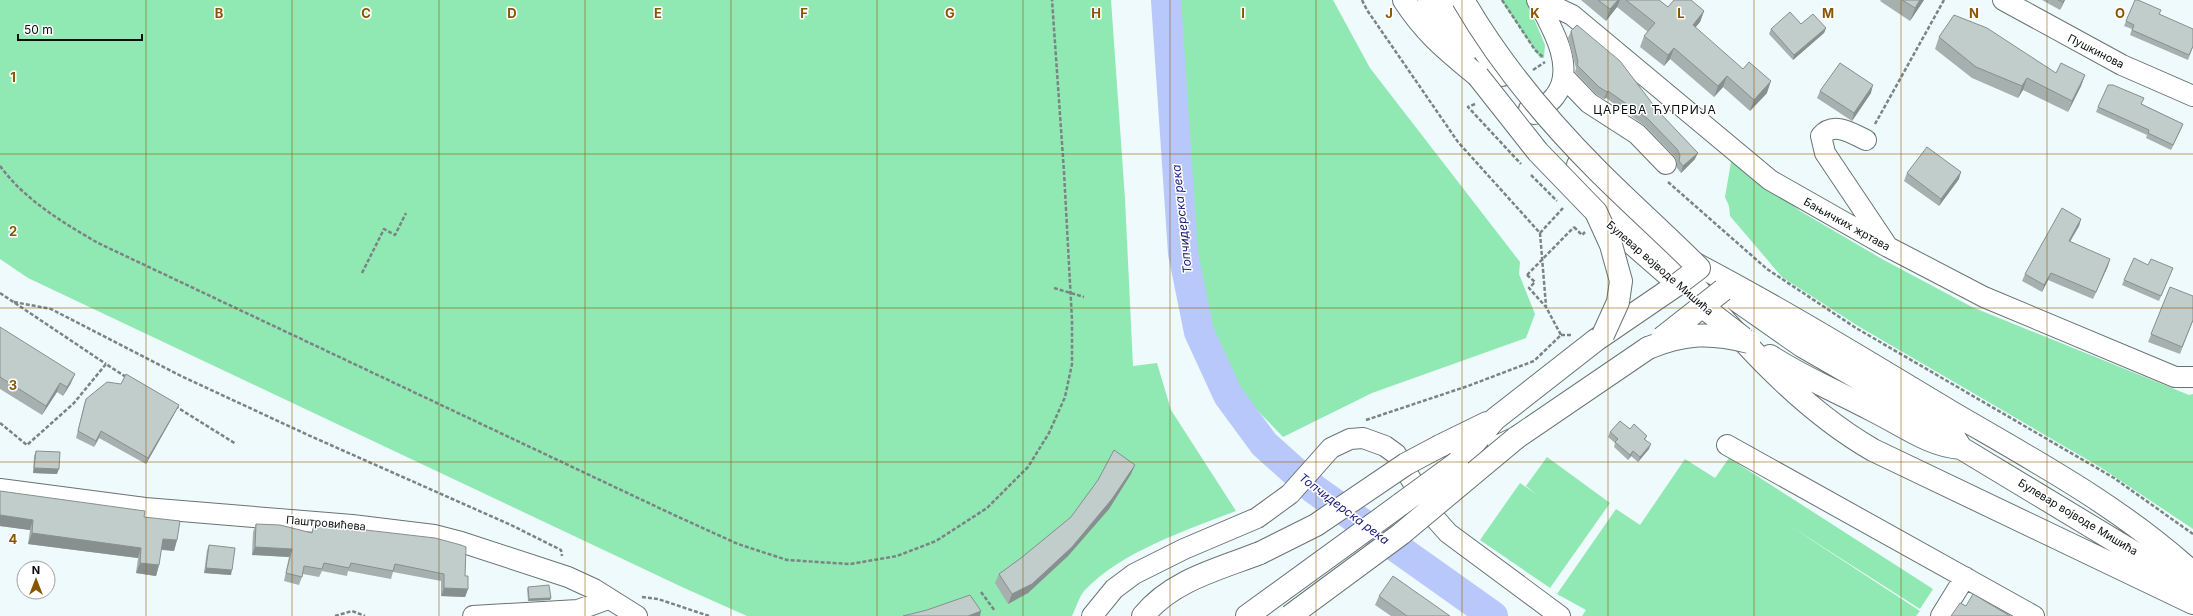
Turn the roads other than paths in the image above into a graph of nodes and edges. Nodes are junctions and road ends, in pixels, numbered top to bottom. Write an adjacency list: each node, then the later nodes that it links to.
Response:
1 (1404, 0): 7 (main road)
2 (1429, 0): 7 (main road, Булевар војводе Мишића)
3 (1447, 0): 9 (main road)
4 (1463, 0): 17 (main road, Булевар војводе Мишића, bridge)
5 (2003, 0): 10 (street, Пушкинова)
6 (1539, 4): 8 (street); 16 (street, Бањичких жртава)
7 (1478, 76): 14 (main road, Булевар војводе Мишића, bridge)
8 (1563, 76): 11 (street); 13 (street)
9 (1517, 95): 11 (street)
10 (2193, 96)
11 (1534, 114): 15 (main road)
12 (1870, 133): 16 (street)
13 (1664, 170)
14 (1592, 221): 18 (main road, Булевар војводе Мишића, bridge); 21 (main road, bridge)
15 (1659, 246): 31 (main road); 35 (main road)
16 (1888, 247): 24 (street, Бањичких жртава)
17 (1699, 268): 18 (main road, bridge); 19 (main road, Булевар војводе Мишића)
18 (1678, 284): 20 (main road, Булевар војводе Мишића); 21 (main road)
19 (1723, 290): 20 (main road, bridge); 28 (main road, Булевар војводе Мишића)
20 (1703, 307): 22 (main road, Булевар војводе Мишића, bridge); 23 (main road, bridge)
21 (1603, 335): 25 (main road)
22 (1749, 342): 23 (main road, bridge); 28 (main road, Булевар војводе Мишића)
23 (1648, 348): 26 (main road)
24 (2193, 377)
25 (1495, 419): 29 (main road); 39 (main road, bridge)
26 (1516, 438): 29 (main road, bridge); 41 (main road, bridge)
27 (1726, 445): 32 (street)
28 (1961, 448): 33 (main road, Булевар војводе Мишића)
29 (1457, 463): 40 (main road, bridge)
30 (0, 489): 34 (street, Паштровићева)
31 (2193, 573)
32 (1965, 577): 43 (street); 44 (street)
33 (2193, 588)
34 (608, 598): 36 (street); 37 (street, Паштровићева)
35 (2193, 603)
36 (473, 616)
37 (637, 616)
38 (1092, 616): 42 (street)
39 (1143, 616)
40 (1247, 616)
41 (1290, 616)
42 (1560, 616)
43 (1941, 616)
44 (2034, 616)

